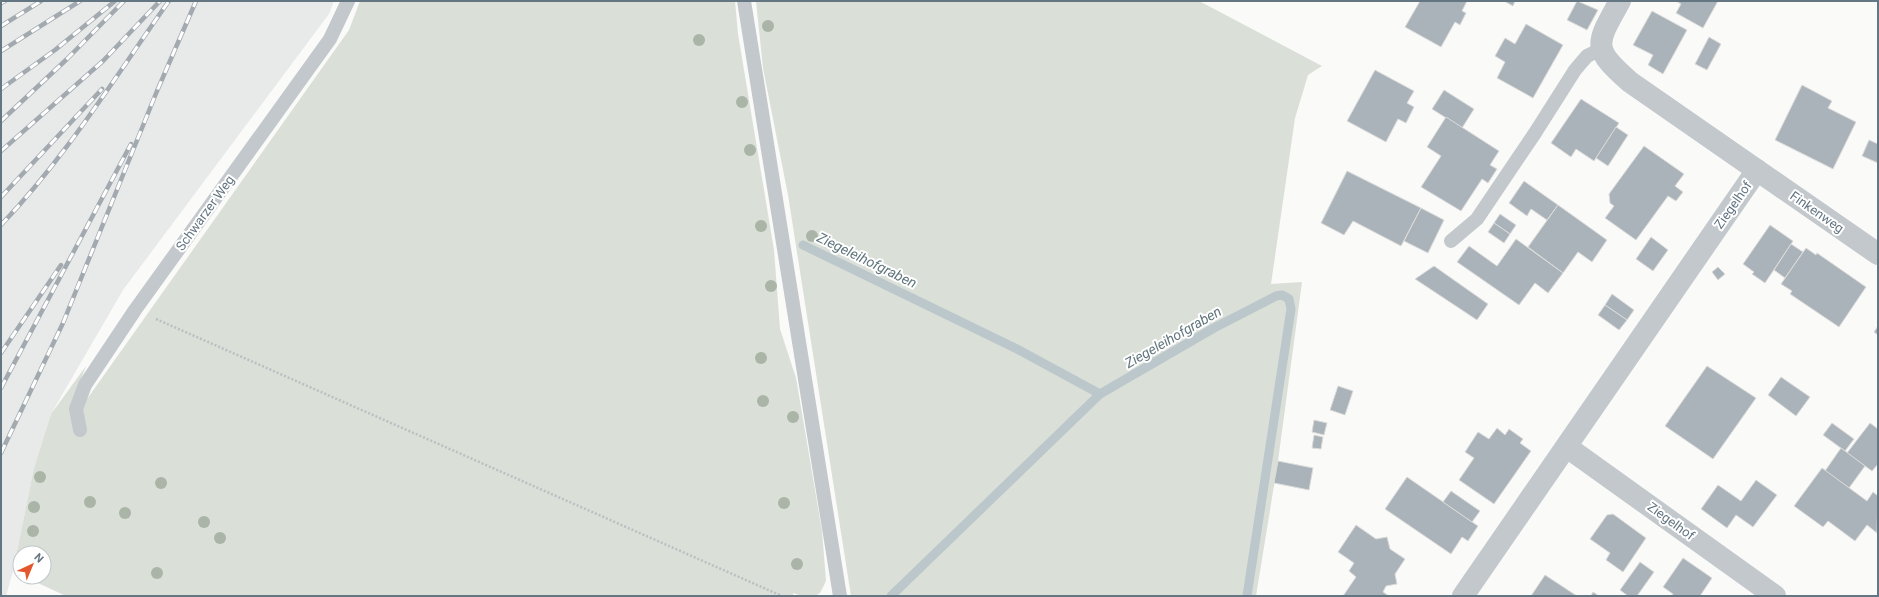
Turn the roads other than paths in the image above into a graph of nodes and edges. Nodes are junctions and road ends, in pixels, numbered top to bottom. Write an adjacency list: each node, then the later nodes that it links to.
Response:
1 (348, 1): 8 (lane, Schwarzer Weg)
2 (744, 1): 10 (lane)
3 (1620, 1): 4 (street)
4 (1601, 49): 5 (street, Ziegelhof); 6 (lane)
5 (1757, 170): 7 (street, Finkenweg); 9 (street, Ziegelhof)
6 (1451, 241)
7 (1878, 254)
8 (80, 430)
9 (1566, 446): 11 (street, Ziegelhof); 12 (street, Ziegelhof)
10 (840, 596)
11 (1463, 596)
12 (1775, 596)

